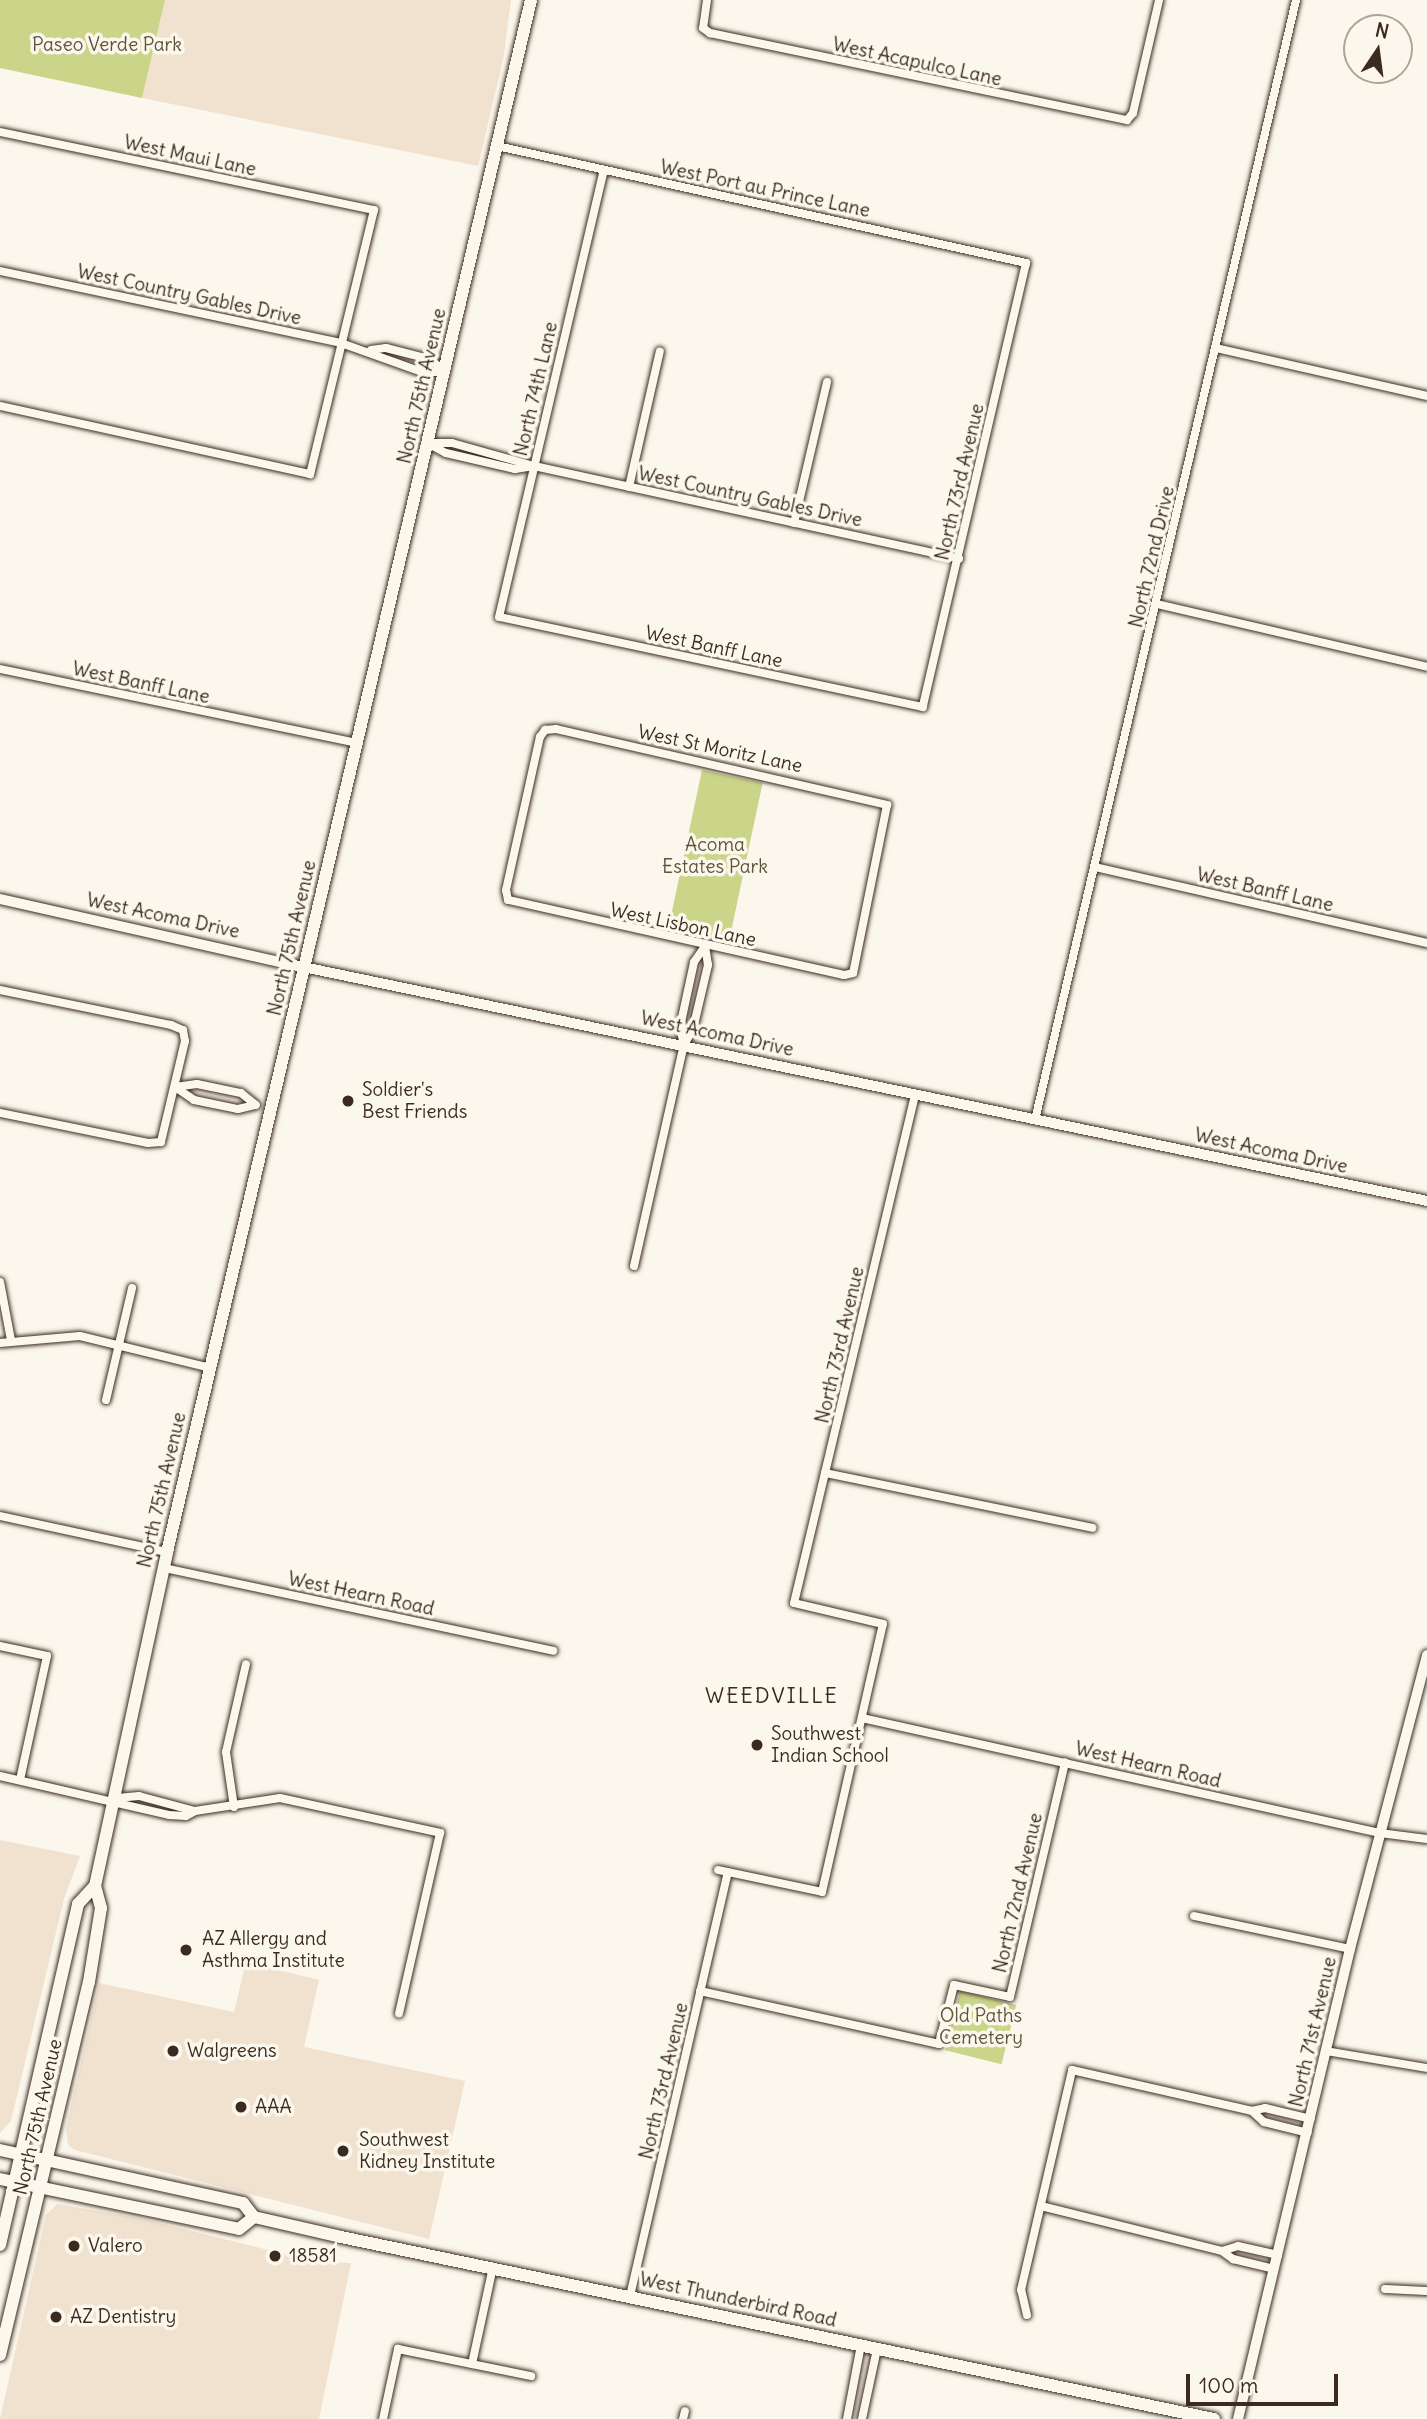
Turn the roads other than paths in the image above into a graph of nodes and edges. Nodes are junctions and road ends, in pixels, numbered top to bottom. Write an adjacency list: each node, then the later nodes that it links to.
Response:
1 (531, 0): 6 (main road, North 75th Avenue)
2 (707, 0): 3 (street, West Acapulco Lane)
3 (1158, 0)
4 (1296, 0): 11 (street, North 72nd Drive)
5 (0, 132): 10 (street, West Maui Lane)
6 (497, 146): 7 (street, West Port au Prince Lane); 14 (main road, North 75th Avenue)
7 (604, 170): 8 (street, West Port au Prince Lane); 19 (street, North 74th Lane)
8 (1026, 263): 22 (street, North 73rd Avenue)
9 (0, 271): 10 (street, West Country Gables Drive)
10 (341, 343): 12 (street, West Country Gables Drive); 17 (street)
11 (1216, 348): 16 (street); 23 (street, North 72nd Drive)
12 (371, 351): 14 (street, West Country Gables Drive); 14 (street, West Country Gables Drive)
13 (660, 351): 20 (street)
14 (445, 371): 18 (main road, North 75th Avenue)
15 (827, 382): 21 (street)
16 (1427, 397)
17 (0, 406)
18 (428, 443): 19 (street, West Country Gables Drive); 28 (main road, North 75th Avenue)
19 (534, 466): 20 (street, West Country Gables Drive); 24 (street, North 74th Lane)
20 (629, 487): 21 (street, West Country Gables Drive)
21 (794, 523): 22 (street, West Country Gables Drive)
22 (959, 559): 27 (street, North 73rd Avenue)
23 (1157, 604): 25 (street); 29 (street, North 72nd Drive)
24 (499, 617): 27 (street, West Banff Lane)
25 (1427, 667)
26 (0, 669): 28 (street, West Banff Lane)
27 (923, 707)
28 (357, 743): 34 (main road, North 75th Avenue)
29 (1095, 867): 32 (street, West Banff Lane); 43 (street, North 72nd Drive)
30 (0, 899): 34 (street, West Acoma Drive)
31 (508, 901): 33 (street, West Lisbon Lane); 35 (street, West St Moritz Lane)
32 (1427, 943)
33 (705, 946): 35 (street, West Lisbon Lane); 37 (street); 38 (street)
34 (305, 967): 39 (street, West Acoma Drive); 51 (main road, North 75th Avenue)
35 (853, 973)
36 (0, 990): 40 (street)
37 (685, 1003): 38 (street); 39 (street)
38 (698, 1006): 39 (street)
39 (684, 1045): 41 (street, West Acoma Drive); 45 (street)
40 (175, 1087): 40 (street); 42 (street)
41 (915, 1095): 43 (street, West Acoma Drive); 53 (street, North 73rd Avenue)
42 (0, 1113)
43 (1035, 1120): 44 (street, West Acoma Drive)
44 (1427, 1201)
45 (634, 1266)
46 (0, 1282): 48 (street)
47 (132, 1288): 50 (street)
48 (10, 1340): 49 (street); 50 (street)
49 (0, 1343)
50 (119, 1346): 51 (street); 52 (street)
51 (210, 1368): 56 (main road, North 75th Avenue)
52 (106, 1400)
53 (825, 1473): 55 (street); 62 (street, North 73rd Avenue)
54 (0, 1516): 56 (street)
55 (1092, 1528)
56 (167, 1552): 57 (main road, North 75th Avenue)
57 (164, 1569): 59 (street, West Hearn Road); 66 (main road, North 75th Avenue)
58 (0, 1646): 65 (street)
59 (552, 1651)
60 (1427, 1655): 68 (street, North 71st Avenue)
61 (246, 1664): 67 (street)
62 (862, 1718): 63 (street, West Hearn Road); 71 (street)
63 (1065, 1762): 68 (street, West Hearn Road); 75 (street, North 72nd Avenue)
64 (0, 1776): 65 (street)
65 (20, 1780): 66 (street)
66 (114, 1798): 67 (street); 72 (main road, North 75th Avenue)
67 (234, 1807): 76 (street)
68 (1380, 1833): 69 (street, West Hearn Road); 74 (street, North 71st Avenue)
69 (1427, 1839)
70 (718, 1870): 71 (street)
71 (728, 1872): 75 (street, North 73rd Avenue)
72 (95, 1885): 85 (main road, North 75th Avenue); 86 (main road, North 75th Avenue)
73 (1194, 1916): 74 (street)
74 (1350, 1949): 77 (street, North 71st Avenue)
75 (701, 1992): 101 (street, North 73rd Avenue)
76 (399, 2013)
77 (1326, 2051): 78 (street); 81 (street, North 71st Avenue)
78 (1427, 2068)
79 (1252, 2111): 80 (street); 82 (street); 90 (street)
80 (1280, 2111): 81 (street); 82 (street)
81 (1311, 2119): 83 (street, North 71st Avenue)
82 (1277, 2125): 83 (street)
83 (1308, 2133): 95 (street, North 71st Avenue)
84 (0, 2150): 85 (main road, West Thunderbird Road)
85 (21, 2154): 86 (main road, West Thunderbird Road); 88 (main road, North 75th Avenue)
86 (48, 2160): 89 (main road, North 75th Avenue); 91 (main road, West Thunderbird Road)
87 (0, 2179): 88 (main road, West Thunderbird Road)
88 (15, 2182): 89 (main road, West Thunderbird Road); 92 (main road, North 75th Avenue)
89 (42, 2187): 91 (main road, West Thunderbird Road); 105 (main road, North 75th Avenue)
90 (1041, 2206): 94 (street); 102 (street)
91 (254, 2217): 97 (main road, West Thunderbird Road)
92 (0, 2245)
93 (1247, 2248): 94 (street); 95 (street); 96 (street)
94 (1222, 2250): 96 (street)
95 (1278, 2255): 98 (street, North 71st Avenue)
96 (1244, 2262): 98 (street)
97 (493, 2267): 101 (main road, West Thunderbird Road); 106 (street)
98 (1274, 2269): 112 (street, North 71st Avenue)
99 (1385, 2289): 100 (street)
100 (1427, 2291)
101 (630, 2297): 103 (main road, West Thunderbird Road)
102 (1027, 2315)
103 (861, 2345): 104 (main road, West Thunderbird Road); 109 (street)
104 (877, 2349): 110 (street); 111 (main road, West Thunderbird Road)
105 (0, 2356)
106 (472, 2364): 107 (street); 108 (street)
107 (531, 2376)
108 (383, 2419)
109 (847, 2419)
110 (862, 2419)
111 (1213, 2419)
112 (1238, 2419)

